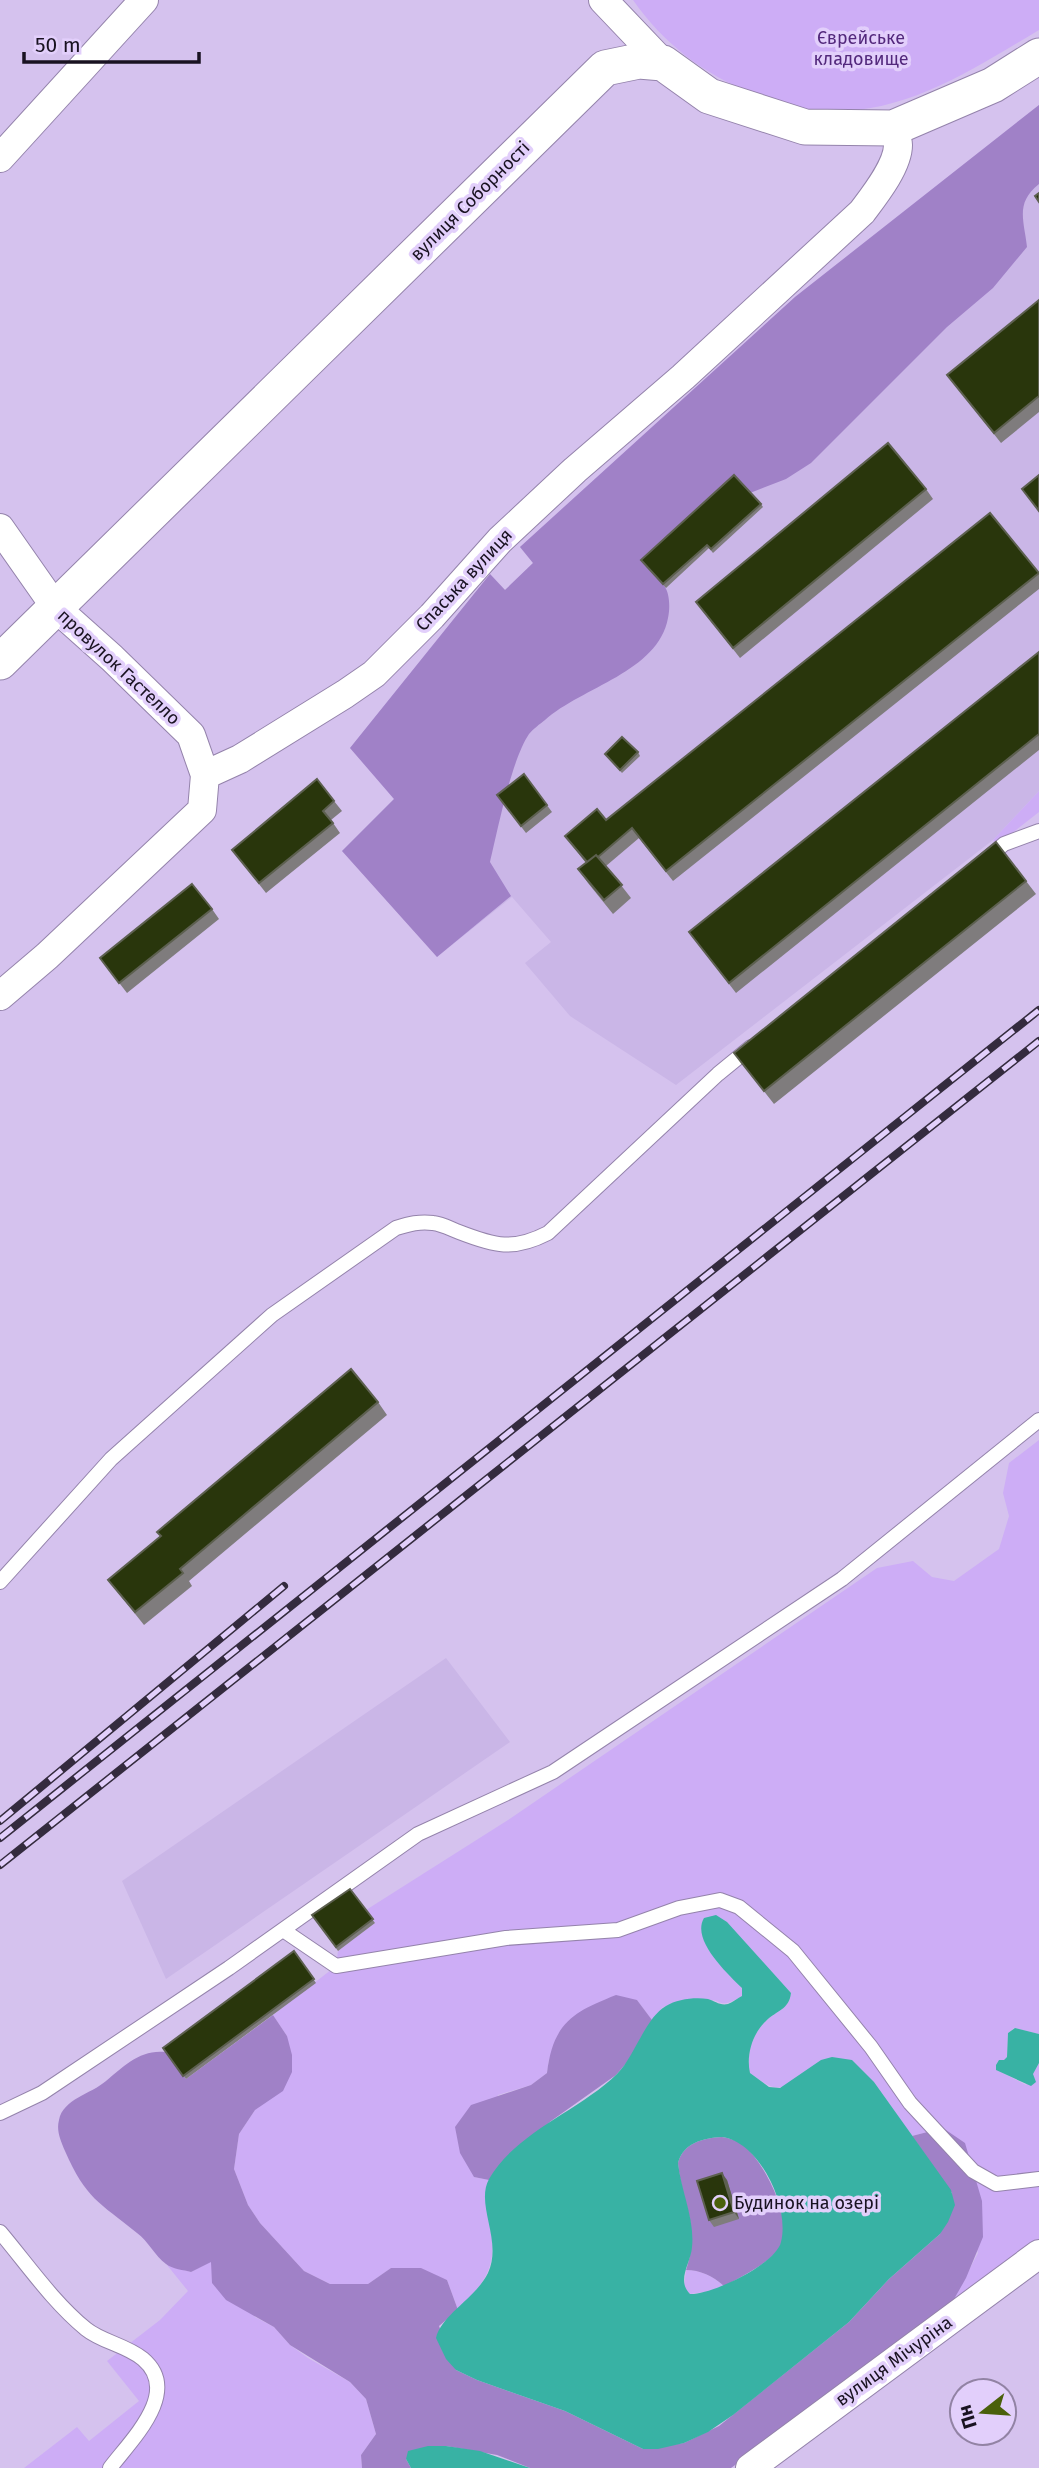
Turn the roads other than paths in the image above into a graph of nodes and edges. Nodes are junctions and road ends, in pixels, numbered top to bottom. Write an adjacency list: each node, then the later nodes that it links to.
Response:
1 (144, 0): 6 (street)
2 (603, 0): 4 (street)
3 (1039, 56): 5 (street)
4 (663, 63): 5 (street); 8 (street, вулиця Соборності)
5 (893, 128): 10 (street, Спаська вулиця)
6 (0, 158)
7 (0, 528): 8 (street, провулок Гастелло)
8 (56, 608): 9 (street, вулиця Соборності); 10 (street, провулок Гастелло)
9 (0, 662)
10 (205, 775): 13 (street)
11 (1039, 831): 12 (lane)
12 (972, 870)
13 (0, 996)
14 (760, 1040): 16 (lane)
15 (1039, 1420): 17 (lane)
16 (0, 1582)
17 (283, 1930): 18 (lane); 19 (lane)
18 (0, 2113)
19 (1039, 2179)
20 (0, 2232): 22 (lane)
21 (1039, 2254): 23 (street, вулиця Мічуріна)
22 (110, 2468)
23 (750, 2468)

